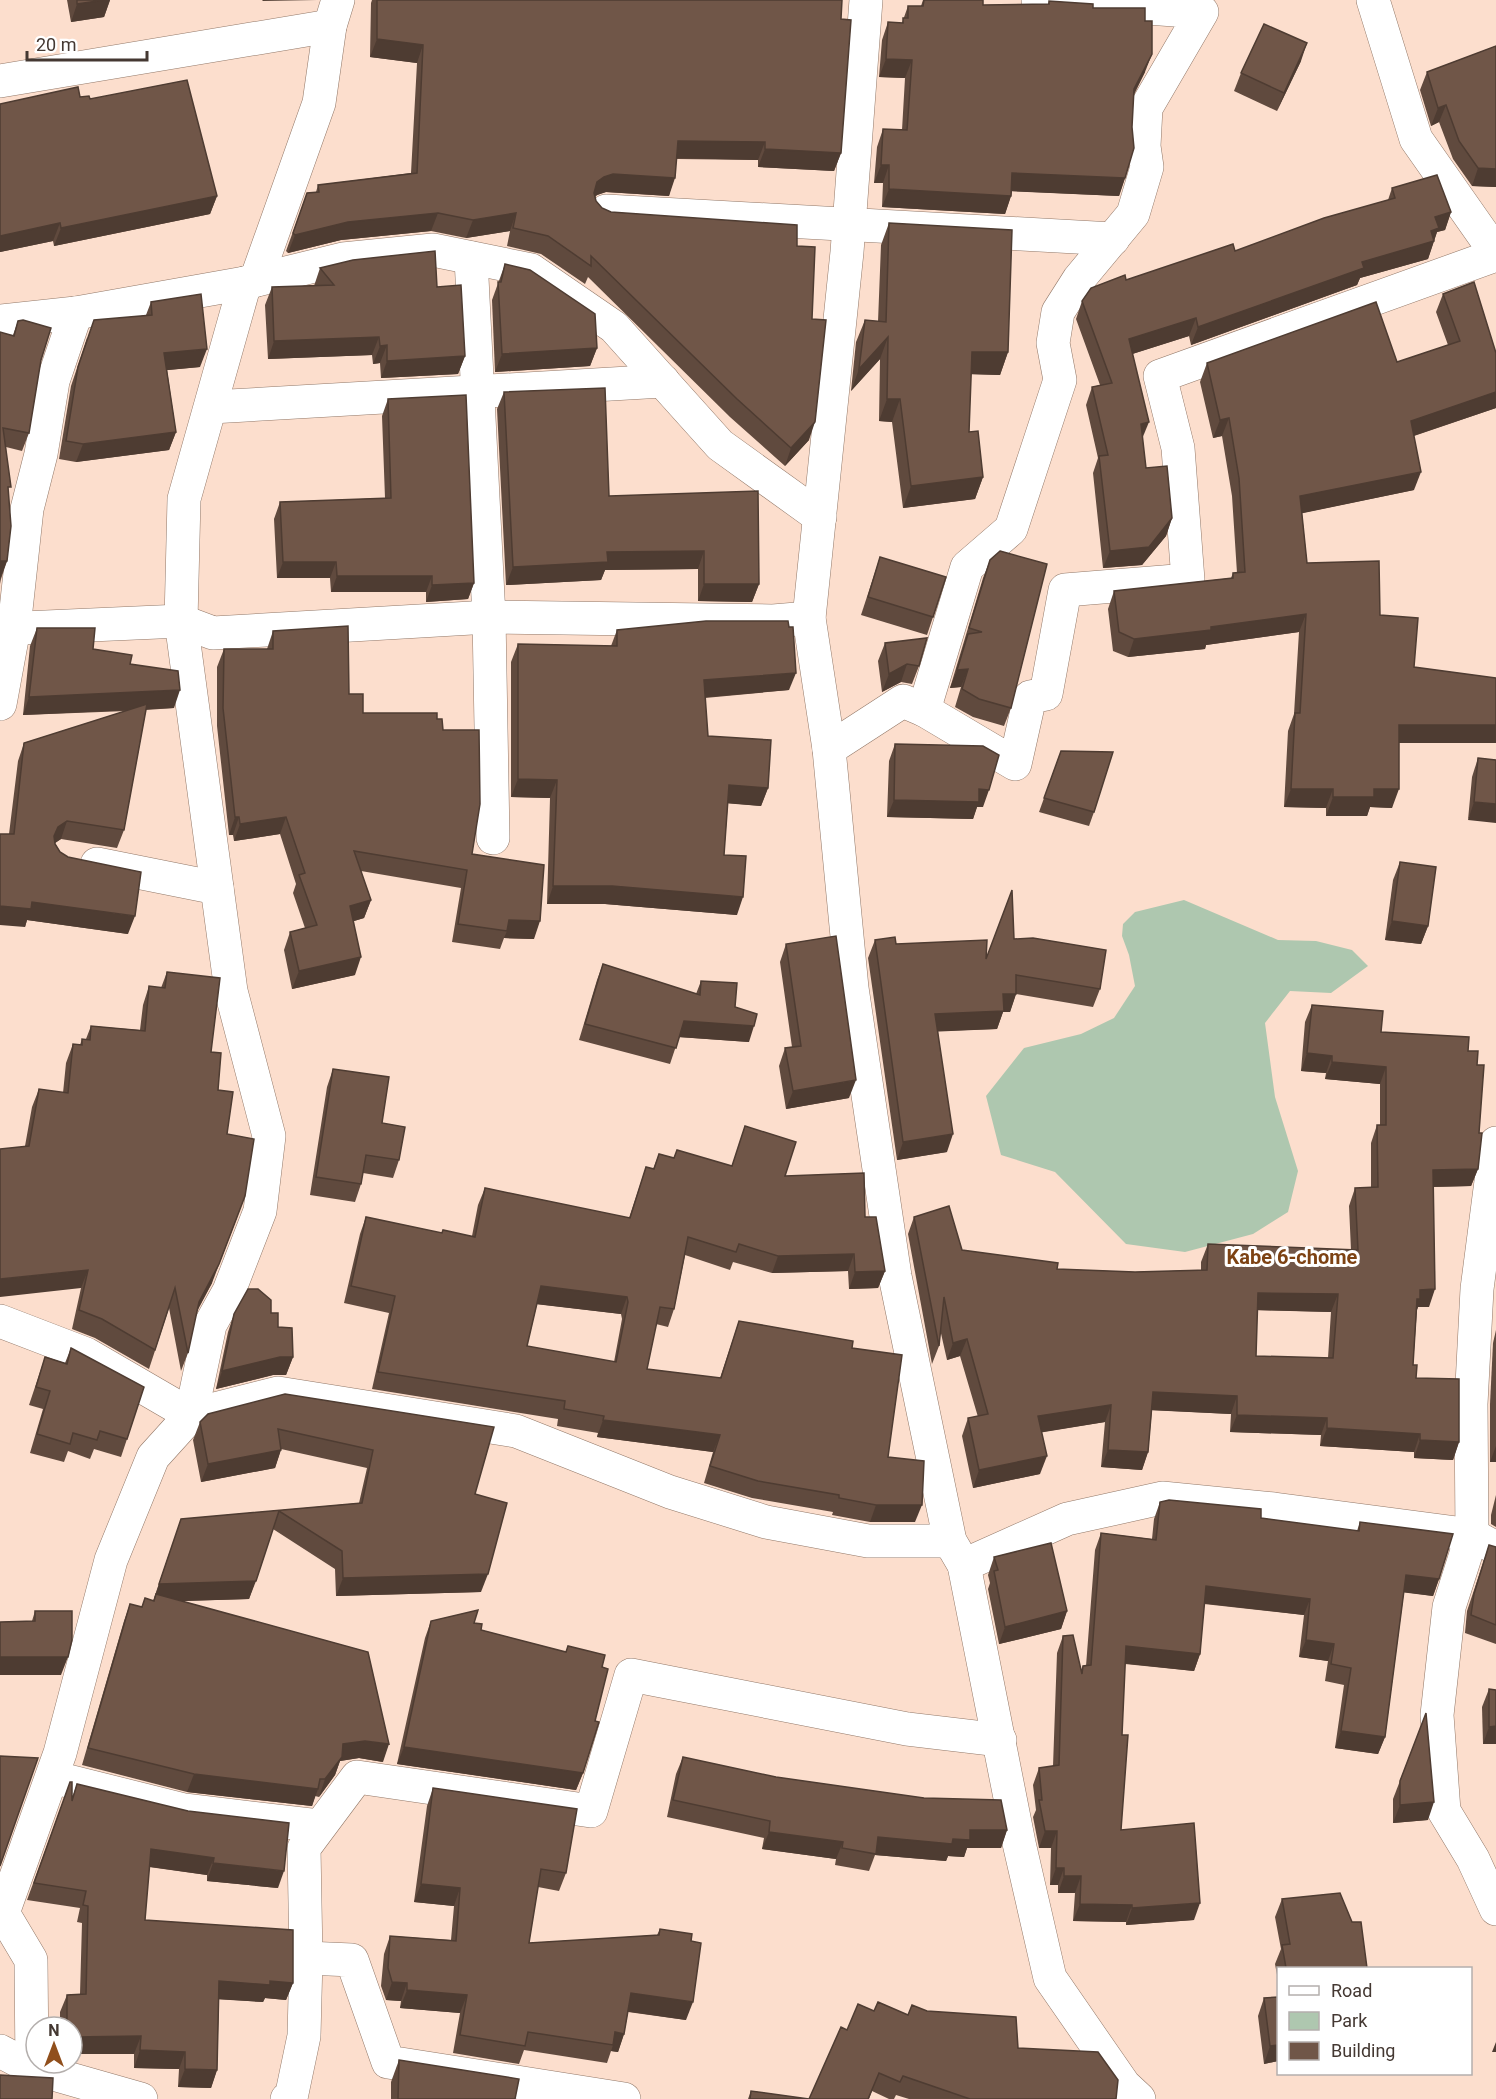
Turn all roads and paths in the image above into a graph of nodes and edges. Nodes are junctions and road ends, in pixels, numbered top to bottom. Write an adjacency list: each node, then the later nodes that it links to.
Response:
1 (866, 0): 7 (street)
2 (1038, 0): 8 (street)
3 (1373, 0): 9 (street)
4 (334, 13): 5 (street); 11 (street)
5 (0, 81)
6 (606, 211): 7 (street)
7 (850, 226): 8 (street); 17 (street)
8 (1113, 239): 23 (street)
9 (1496, 254): 23 (street)
10 (471, 258): 11 (street); 14 (street); 15 (street)
11 (250, 281): 12 (street); 16 (street)
12 (76, 313): 13 (street); 21 (street)
13 (0, 321)
14 (663, 381): 15 (street); 17 (street)
15 (477, 392): 16 (street); 18 (street)
16 (211, 407): 20 (street)
17 (820, 517): 19 (street)
18 (489, 617): 19 (street); 20 (street); 25 (street)
19 (809, 618): 24 (street)
20 (181, 621): 21 (street); 27 (street)
21 (7, 628): 22 (street)
22 (0, 704)
23 (924, 710): 24 (street)
24 (829, 749): 32 (street)
25 (493, 838)
26 (66, 857): 27 (street)
27 (217, 888): 30 (street)
28 (1496, 1143): 31 (street)
29 (0, 1321): 30 (street)
30 (191, 1415): 32 (street); 34 (street)
31 (1484, 1541): 32 (street); 36 (street)
32 (957, 1553): 33 (street)
33 (1000, 1740): 35 (street); 45 (street)
34 (52, 1777): 35 (street); 38 (street)
35 (319, 1826): 37 (street)
36 (1496, 1909)
37 (306, 1958): 43 (street); 44 (street)
38 (32, 2015)
39 (0, 2051): 40 (street)
40 (24, 2064)
41 (57, 2075): 42 (street)
42 (141, 2099)
43 (287, 2099)
44 (624, 2099)
45 (1139, 2099)

